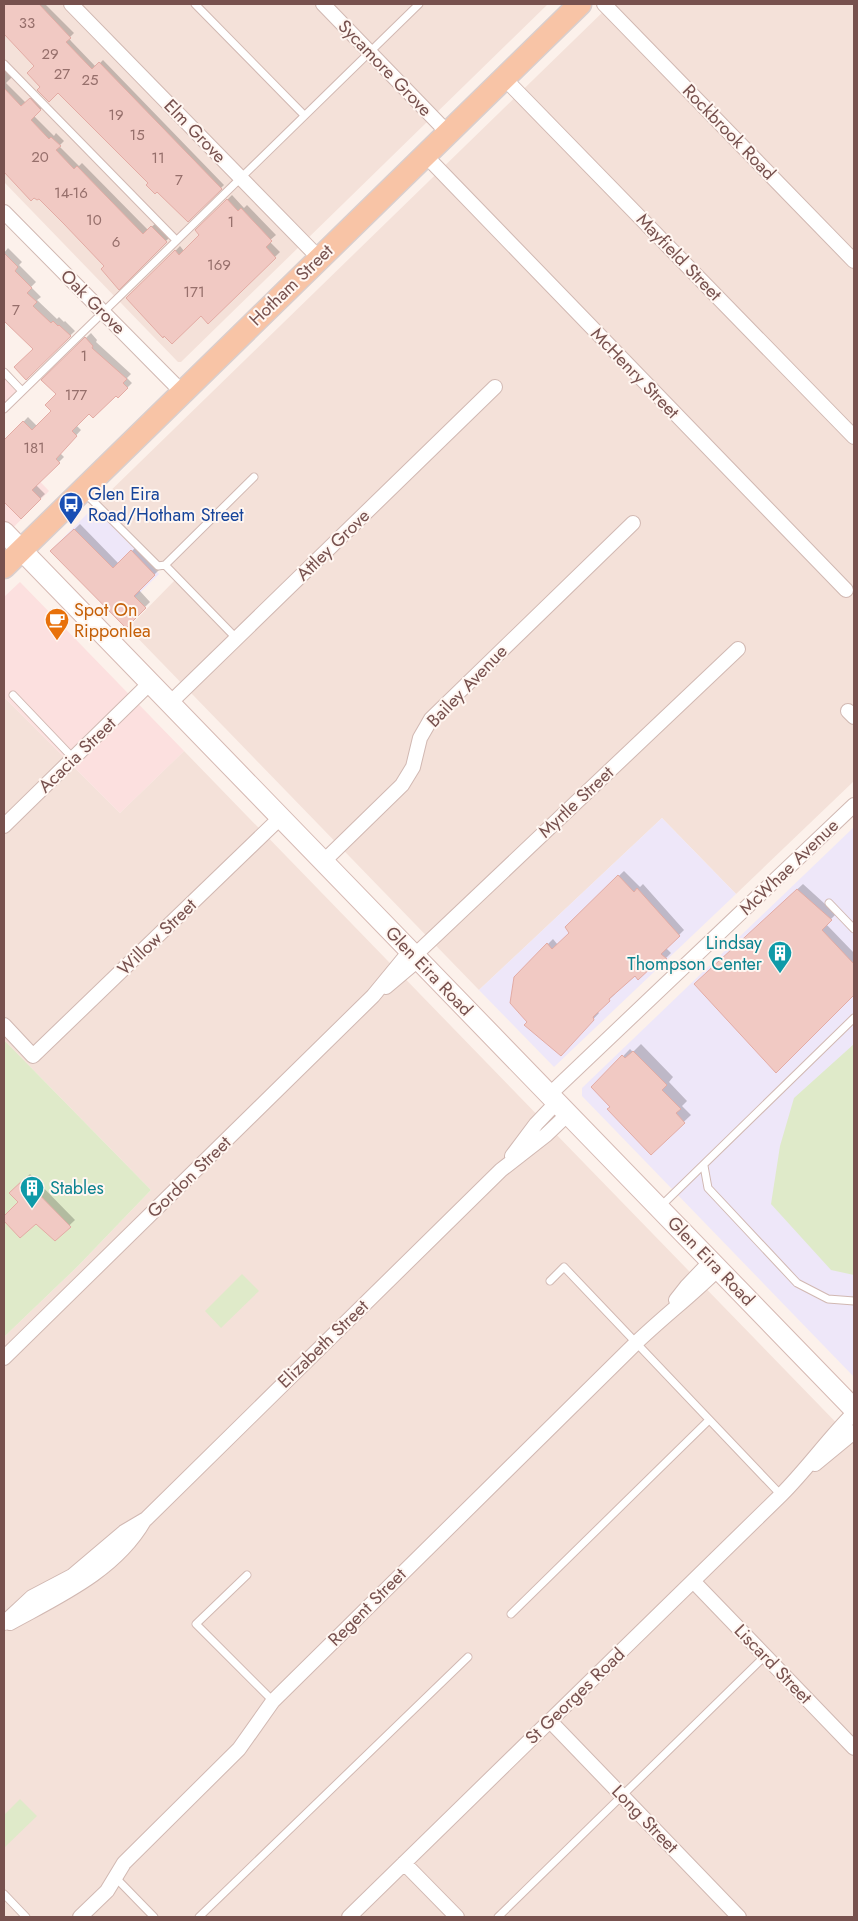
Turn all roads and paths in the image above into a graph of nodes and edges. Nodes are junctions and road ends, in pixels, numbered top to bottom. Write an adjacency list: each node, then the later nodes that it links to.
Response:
1 (71, 4): 13 (street, Elm Grove)
2 (195, 4): 10 (lane)
3 (323, 4): 7 (street, Sycamore Grove)
4 (419, 4): 7 (lane)
5 (580, 4): 9 (main road, Hotham Street)
6 (604, 4): 17 (street, Rockbrook Road)
7 (370, 52): 10 (lane); 11 (street, Sycamore Grove)
8 (4, 64): 15 (lane)
9 (504, 78): 11 (main road, Hotham Street); 24 (street, Mayfield Street)
10 (304, 115): 13 (lane)
11 (448, 133): 12 (main road, Hotham Street)
12 (424, 155): 16 (main road, Hotham Street); 32 (street, McHenry Street)
13 (240, 177): 15 (lane); 16 (street, Elm Grove)
14 (4, 212): 18 (street, Oak Grove)
15 (176, 240): 18 (lane)
16 (319, 258): 22 (main road, Hotham Street)
17 (854, 261)
18 (103, 312): 21 (lane); 22 (street, Oak Grove)
19 (4, 372): 21 (lane)
20 (495, 386): 33 (street, Attley Grove)
21 (22, 391): 23 (lane)
22 (182, 392): 26 (main road, Hotham Street)
23 (4, 409)
24 (854, 437)
25 (254, 477): 30 (lane)
26 (81, 490): 29 (main road, Hotham Street); 30 (lane)
27 (633, 523): 42 (street, Bailey Avenue)
28 (4, 532): 29 (main road, Glen Eira Road)
29 (22, 550): 31 (main road, Hotham Street); 35 (main road, Glen Eira Road)
30 (165, 565): 33 (lane)
31 (4, 567)
32 (846, 590)
33 (237, 639): 37 (street, Attley Grove)
34 (738, 649): 45 (street, Myrtle Street)
35 (150, 683): 37 (main road, Glen Eira Road); 38 (street, Acacia Street)
36 (13, 695): 38 (lane)
37 (169, 704): 40 (main road, Glen Eira Road)
38 (73, 758): 41 (street, Acacia Street)
39 (854, 805): 48 (street, McWhae Avenue)
40 (280, 818): 42 (main road, Glen Eira Road); 47 (street, Willow Street)
41 (4, 826)
42 (323, 862): 45 (main road, Glen Eira Road)
43 (829, 903): 44 (lane)
44 (854, 930)
45 (414, 956): 48 (main road, Glen Eira Road); 55 (street, Gordon Street)
46 (854, 1018): 49 (lane)
47 (4, 1025)
48 (558, 1104): 50 (main road, Glen Eira Road); 65 (street, Elizabeth Street)
49 (704, 1166): 50 (lane); 53 (lane)
50 (659, 1208): 51 (main road, Glen Eira Road)
51 (714, 1265): 54 (street, Regent Street); 56 (main road, Glen Eira Road)
52 (550, 1281): 54 (lane)
53 (854, 1301)
54 (636, 1343): 58 (lane); 68 (street, Regent Street)
55 (4, 1358)
56 (854, 1409)
57 (854, 1413): 60 (street, St Georges Road)
58 (709, 1420): 61 (lane); 64 (lane)
59 (854, 1432): 60 (street, St Georges Road)
60 (801, 1476): 61 (street, St Georges Road)
61 (781, 1495): 63 (street, St Georges Road)
62 (247, 1575): 68 (lane)
63 (693, 1581): 66 (street, Liscard Street); 69 (street, St Georges Road)
64 (511, 1614)
65 (4, 1625)
66 (765, 1656): 70 (street, Liscard Street); 71 (lane)
67 (468, 1657): 78 (lane)
68 (273, 1700): 73 (street, Regent Street)
69 (550, 1721): 71 (street, Long Street); 72 (street, St Georges Road)
70 (854, 1748)
71 (622, 1795): 81 (lane); 82 (street, Long Street)
72 (404, 1863): 79 (street, St Georges Road); 80 (street)
73 (115, 1877): 76 (street, Regent Street); 77 (lane)
74 (4, 1894): 75 (lane)
75 (26, 1917)
76 (80, 1917)
77 (154, 1917)
78 (199, 1917)
79 (349, 1917)
80 (457, 1917)
81 (498, 1917)
82 (739, 1917)

